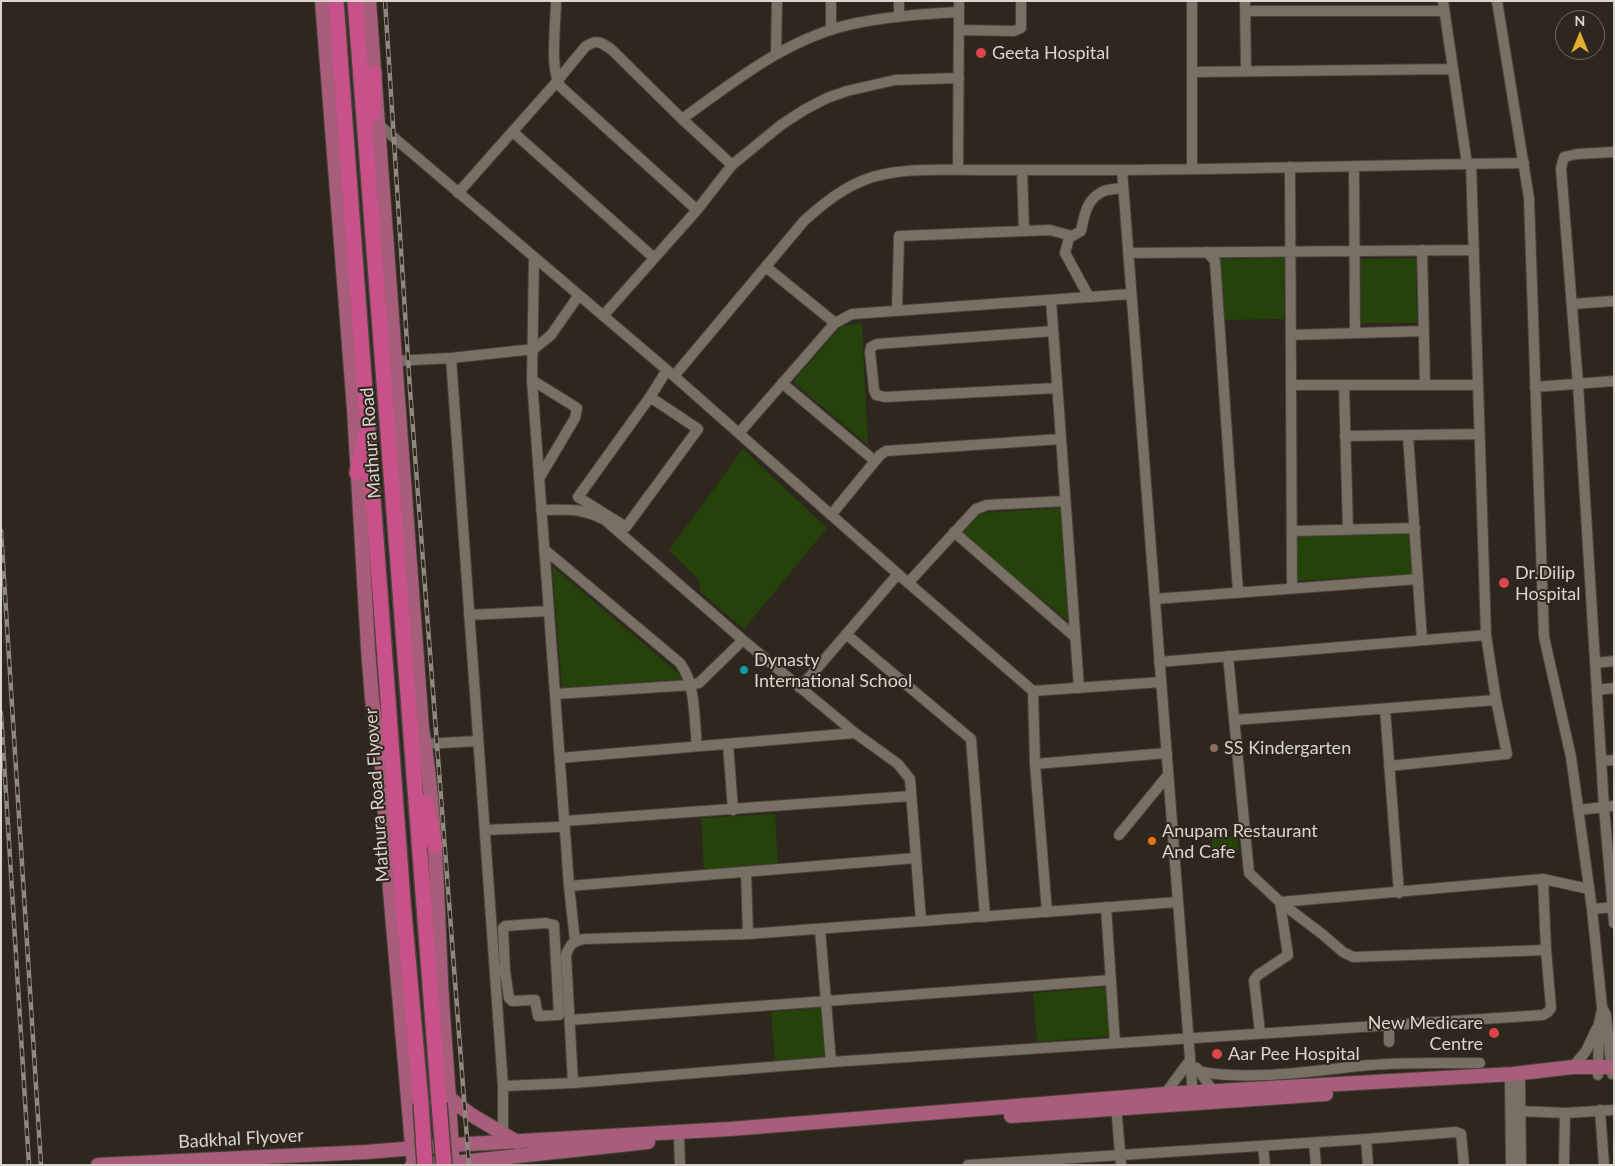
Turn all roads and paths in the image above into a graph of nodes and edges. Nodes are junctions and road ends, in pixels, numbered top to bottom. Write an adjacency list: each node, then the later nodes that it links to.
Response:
1 (322, 1): 89 (main road)
2 (336, 1): 82 (highway, Mathura Road)
3 (355, 1): 31 (highway)
4 (368, 1): 23 (main road)
5 (556, 1): 25 (street)
6 (776, 1): 19 (street)
7 (831, 1): 17 (street)
8 (899, 1): 16 (street)
9 (1021, 1): 18 (street)
10 (1192, 1): 22 (street)
11 (1497, 1): 30 (street)
12 (1246, 6): 13 (street); 21 (street)
13 (1388, 6): 14 (street)
14 (1443, 6): 20 (street)
15 (959, 7): 16 (street); 18 (street)
16 (899, 17): 17 (street)
17 (831, 30): 19 (street)
18 (959, 30): 24 (street)
19 (776, 54): 26 (street)
20 (1453, 69): 21 (street); 32 (street)
21 (1246, 71): 22 (street)
22 (1192, 72): 36 (street)
23 (374, 73): 27 (main road); 31 (highway)
24 (959, 78): 33 (street); 37 (street)
25 (557, 82): 26 (street); 28 (street); 42 (street)
26 (682, 119): 33 (street)
27 (378, 124): 41 (street); 69 (main road)
28 (513, 132): 41 (street); 52 (street)
29 (1614, 152): 59 (street)
30 (1524, 163): 32 (street); 79 (street)
31 (368, 164): 126 (highway, Mathura Road)
32 (1469, 164): 34 (street); 46 (street)
33 (732, 165): 42 (street)
34 (1354, 166): 35 (street); 47 (street)
35 (1290, 167): 36 (street); 49 (street)
36 (1192, 168): 39 (street)
37 (958, 170): 38 (street); 53 (street)
38 (1022, 170): 39 (street); 43 (street)
39 (1122, 170): 40 (street)
40 (1123, 188): 44 (street); 50 (street)
41 (458, 194): 51 (street)
42 (697, 210): 52 (street)
43 (1024, 231): 44 (street); 60 (street)
44 (1072, 236): 56 (street)
45 (1422, 250): 46 (street); 47 (street); 64 (street)
46 (1474, 250): 78 (street)
47 (1354, 251): 49 (street); 65 (street)
48 (1207, 252): 49 (street); 50 (street); 103 (street)
49 (1290, 252): 66 (street)
50 (1128, 253): 54 (street)
51 (534, 257): 55 (street); 67 (street)
52 (653, 257): 61 (street)
53 (766, 267): 62 (street); 70 (street)
54 (1131, 294): 56 (street); 104 (street)
55 (579, 296): 61 (street); 67 (street)
56 (1089, 297): 57 (street)
57 (1051, 300): 60 (street); 63 (street)
58 (1614, 301): 59 (street)
59 (1572, 304): 74 (street)
60 (897, 310): 62 (street)
61 (603, 316): 70 (street)
62 (835, 323): 73 (street)
63 (1053, 331): 80 (street); 80 (street)
64 (1424, 331): 65 (street); 77 (street)
65 (1355, 333): 66 (street)
66 (1290, 335): 75 (street)
67 (534, 348): 68 (street); 71 (street)
68 (451, 358): 69 (street); 106 (street)
69 (395, 361): 130 (main road)
70 (671, 373): 81 (street); 83 (street)
71 (532, 380): 90 (street); 90 (street)
72 (1614, 381): 74 (street)
73 (782, 383): 83 (street); 88 (street)
74 (1578, 384): 79 (street); 115 (street)
75 (1291, 385): 76 (street); 96 (street)
76 (1344, 385): 77 (street); 86 (street)
77 (1425, 385): 78 (street)
78 (1478, 385): 84 (street)
79 (1535, 387): 143 (street)
80 (1057, 388): 87 (street)
81 (650, 397): 81 (street)
82 (369, 423): 89 (highway); 214 (highway, Mathura Road Flyover, bridge)
83 (739, 433): 93 (street)
84 (1480, 434): 85 (street); 108 (street)
85 (1408, 435): 86 (street); 94 (street)
86 (1345, 436): 95 (street)
87 (1061, 439): 88 (street); 91 (street)
88 (875, 461): 93 (street)
89 (357, 473): 199 (main road)
90 (540, 477): 92 (street)
91 (1065, 501): 97 (street); 109 (street)
92 (541, 510): 98 (street); 110 (street)
93 (831, 515): 99 (street)
94 (1415, 528): 95 (street); 100 (street)
95 (1348, 530): 96 (street)
96 (1292, 531): 102 (street)
97 (954, 532): 101 (street); 109 (street)
98 (544, 549): 105 (street); 117 (street)
99 (898, 574): 101 (street); 107 (street)
100 (1418, 579): 102 (street); 111 (street)
101 (908, 583): 122 (street)
102 (1292, 588): 103 (street)
103 (1238, 592): 104 (street)
104 (1155, 599): 114 (street)
105 (549, 611): 106 (street); 123 (street)
106 (469, 615): 129 (street)
107 (846, 634): 118 (street); 160 (street)
108 (1486, 635): 111 (street); 124 (street)
109 (1075, 637): 119 (street)
110 (743, 640): 117 (street); 118 (street)
111 (1422, 640): 112 (street)
112 (1228, 656): 114 (street); 127 (street)
113 (1614, 661): 115 (street)
114 (1159, 662): 116 (street)
115 (1596, 663): 121 (street)
116 (1161, 682): 119 (street); 133 (street)
117 (691, 686): 123 (street); 132 (street)
118 (800, 688): 128 (street)
119 (1079, 688): 122 (street)
120 (1614, 688): 121 (street)
121 (1597, 690): 136 (street)
122 (1033, 691): 137 (street)
123 (556, 694): 134 (street)
124 (1496, 700): 125 (street); 138 (street)
125 (1384, 709): 127 (street); 138 (street)
126 (410, 720): 147 (highway); 211 (highway, bridge)
127 (1234, 720): 155 (street)
128 (855, 733): 131 (street); 140 (street)
129 (478, 740): 130 (street); 145 (street)
130 (424, 744): 147 (main road)
131 (728, 744): 132 (street); 142 (street)
132 (697, 746): 134 (street)
133 (1166, 753): 137 (street); 139 (street)
134 (560, 758): 144 (street)
135 (1614, 760): 136 (street)
136 (1601, 761): 141 (street)
137 (1035, 764): 159 (street)
138 (1389, 766): 153 (street)
139 (1168, 775): 146 (street); 154 (street)
140 (911, 796): 142 (street); 148 (street)
141 (1609, 806): 143 (street); 156 (street)
142 (733, 810): 144 (street)
143 (1578, 810): 152 (street)
144 (561, 824): 145 (street); 151 (street)
145 (485, 830): 169 (street)
146 (1119, 835)
147 (435, 846): 191 (main road)
148 (916, 858): 149 (street); 161 (street)
149 (746, 872): 151 (street); 166 (street)
150 (1542, 879): 152 (street); 153 (street); 168 (street)
151 (569, 886): 163 (street)
152 (1589, 889): 158 (street)
153 (1399, 893): 155 (street)
154 (1178, 902): 157 (street); 176 (street)
155 (1280, 902): 168 (street); 175 (street)
156 (1613, 907): 158 (street); 162 (street)
157 (1106, 908): 159 (street); 170 (street)
158 (1592, 909): 173 (street)
159 (1047, 912): 160 (street)
160 (985, 917): 161 (street)
161 (921, 921): 165 (street)
162 (1614, 923)
163 (572, 926): 164 (street); 167 (street)
164 (554, 928): 169 (street); 169 (street)
165 (820, 929): 166 (street); 171 (street)
166 (748, 934): 167 (street)
167 (575, 941): 172 (street)
168 (1546, 950): 174 (street)
169 (500, 971): 188 (street)
170 (1111, 980): 171 (street); 179 (street)
171 (825, 1001): 172 (street); 181 (street)
172 (570, 1020): 187 (street)
173 (1603, 1022): 177 (street); 183 (street); 185 (street)
174 (1389, 1025): 175 (street); 178 (street)
175 (1260, 1033): 176 (street)
176 (1188, 1038): 179 (street); 180 (street)
177 (1614, 1039)
178 (1389, 1042)
179 (1115, 1043): 181 (street)
180 (1190, 1060): 184 (street); 190 (street); 192 (street)
181 (831, 1062): 187 (street)
182 (1480, 1062): 184 (street)
183 (1573, 1068): 185 (main road); 186 (main road)
184 (1198, 1070): 189 (street)
185 (1608, 1070): 186 (main road)
186 (1515, 1079): 189 (main road); 192 (main road); 196 (street); 221 (street)
187 (573, 1083): 188 (street)
188 (503, 1086): 200 (street)
189 (1213, 1091): 192 (main road)
190 (1165, 1094): 192 (main road); 193 (main road)
191 (448, 1097): 198 (main road); 200 (main road)
192 (1193, 1098): 193 (main road)
193 (1115, 1103): 201 (main road); 203 (main road, Badkhal Flyover); 209 (street)
194 (1600, 1110): 195 (street); 197 (street); 224 (street)
195 (1614, 1110)
196 (1520, 1111): 197 (street); 222 (street)
197 (1565, 1113): 223 (street)
198 (450, 1115): 199 (main road); 205 (main road)
199 (410, 1123): 207 (main road); 208 (main road)
200 (503, 1133): 203 (main road)
201 (679, 1139): 211 (main road); 215 (street)
202 (1366, 1139): 204 (street); 219 (street); 220 (street)
203 (518, 1142): 205 (main road, Badkhal Flyover)
204 (1314, 1143): 206 (street); 218 (street)
205 (452, 1146): 207 (main road, Badkhal Flyover); 211 (main road)
206 (1264, 1146): 209 (street); 217 (street)
207 (412, 1149): 208 (main road, Badkhal Flyover); 213 (main road)
208 (385, 1151): 212 (main road, Badkhal Flyover)
209 (1120, 1160): 210 (street)
210 (1049, 1162): 216 (street)
211 (450, 1164): 213 (main road)
212 (98, 1165)
213 (412, 1165)
214 (425, 1165)
215 (680, 1165)
216 (968, 1165)
217 (1265, 1165)
218 (1316, 1165)
219 (1368, 1165)
220 (1464, 1165)
221 (1511, 1165)
222 (1521, 1165)
223 (1564, 1165)
224 (1604, 1165)

